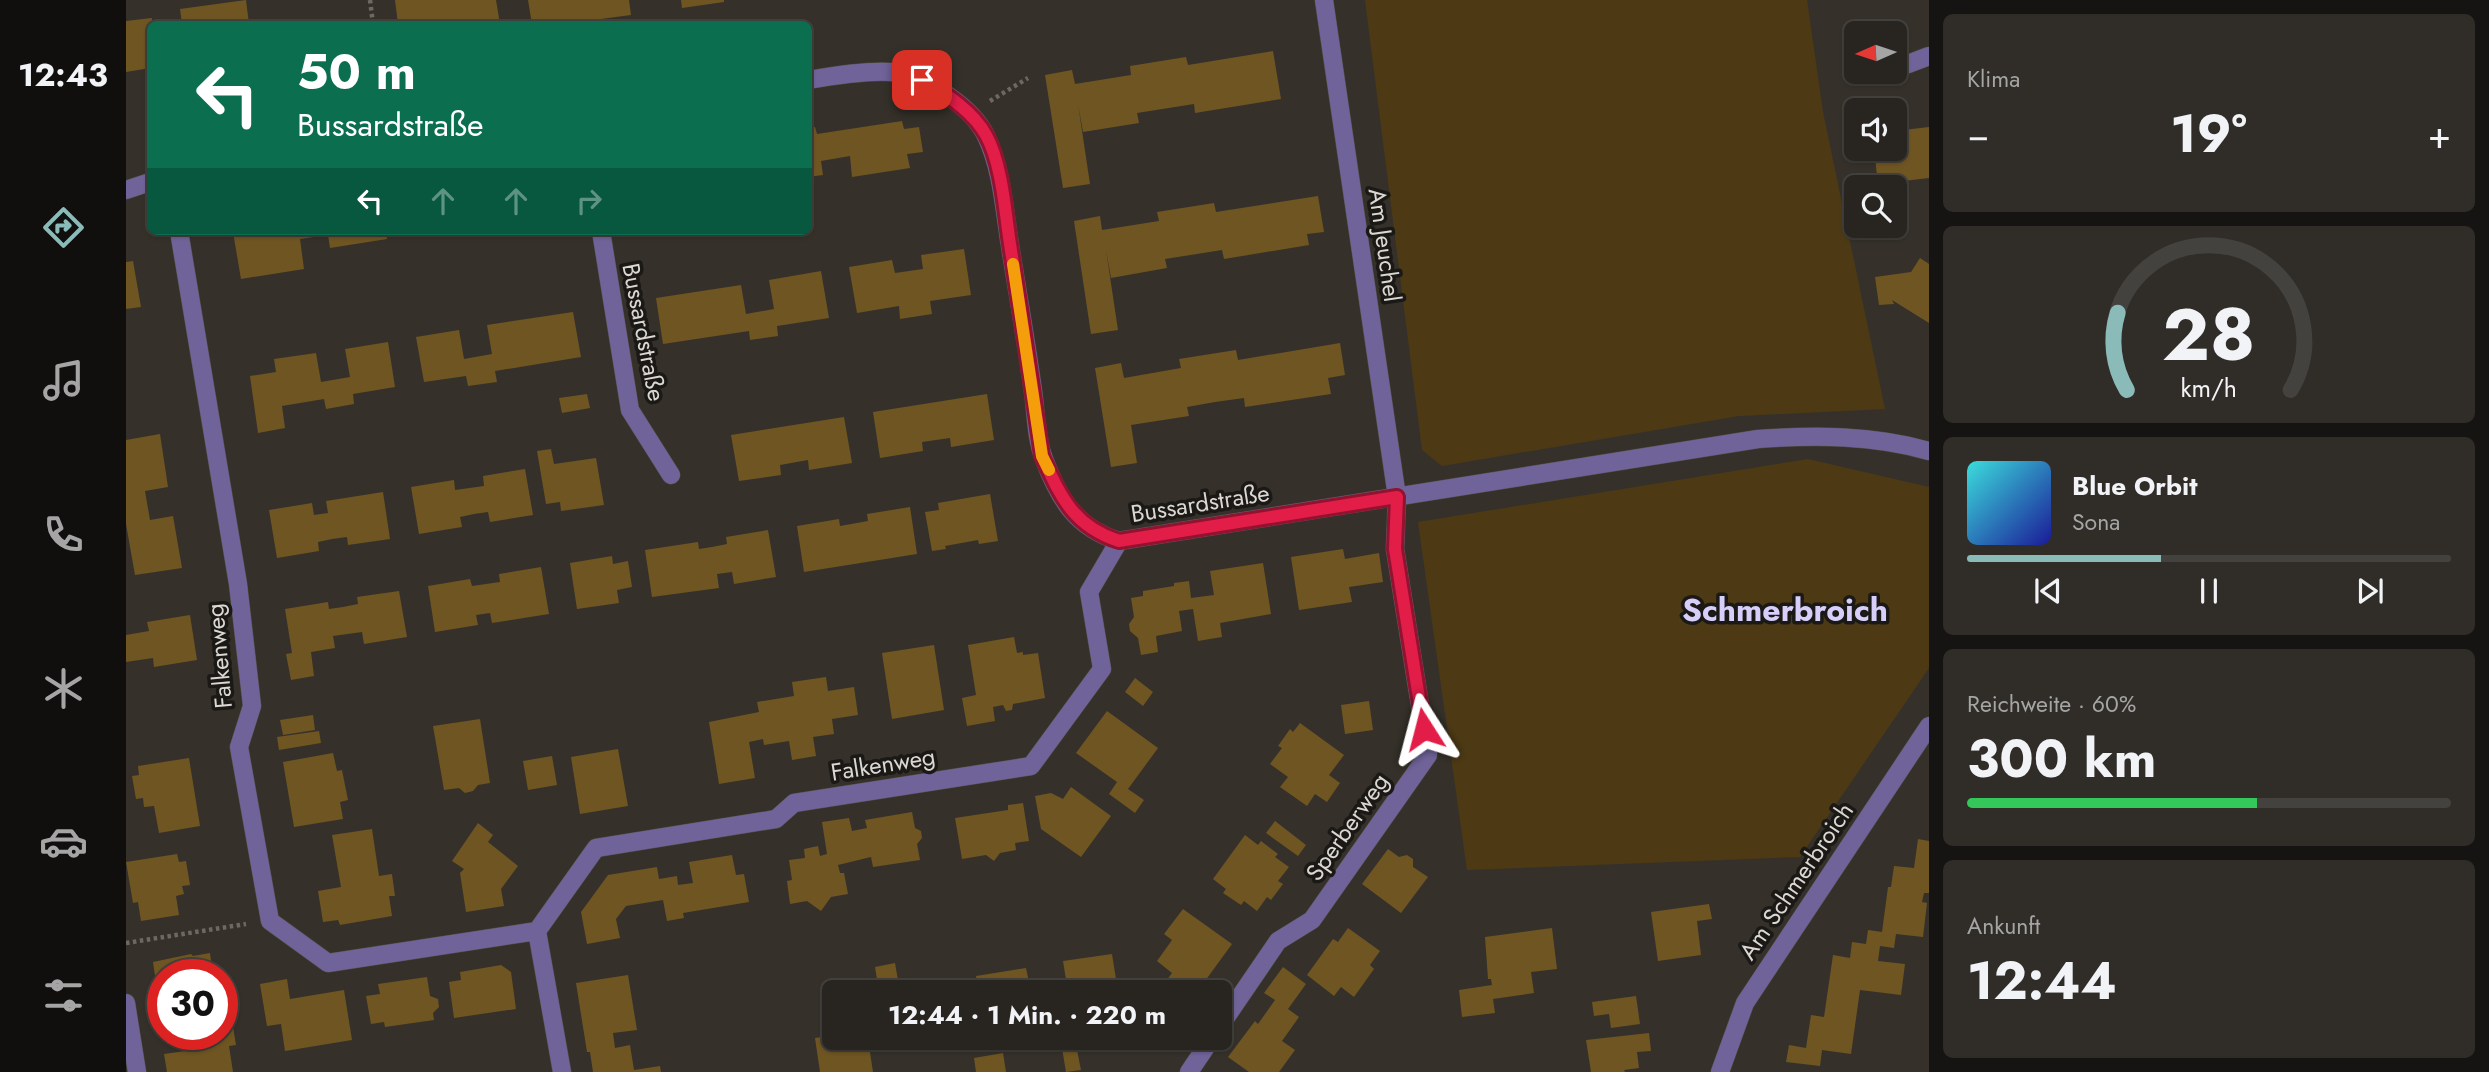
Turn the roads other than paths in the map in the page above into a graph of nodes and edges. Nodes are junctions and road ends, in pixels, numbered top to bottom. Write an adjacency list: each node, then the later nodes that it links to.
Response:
1 (1324, 0): 11 (street, Am Jeuchel)
2 (1929, 56): 3 (street)
3 (1908, 64)
4 (812, 79): 12 (street, Bussardstraße)
5 (147, 183): 6 (street)
6 (126, 190)
7 (180, 235): 14 (street, Falkenweg)
8 (602, 235): 10 (street, Bussardstraße)
9 (1929, 451): 11 (street, Bussardstraße)
10 (671, 475)
11 (1397, 497): 12 (street, Bussardstraße); 16 (street, Sperberweg)
12 (1119, 541): 14 (street, Falkenweg)
13 (1929, 726): 21 (street, Am Schmerbroich)
14 (537, 931): 18 (street)
15 (126, 1003): 19 (street)
16 (1232, 1008)
17 (1204, 1050): 20 (street)
18 (561, 1065)
19 (137, 1072)
20 (1189, 1072)
21 (1720, 1072)

